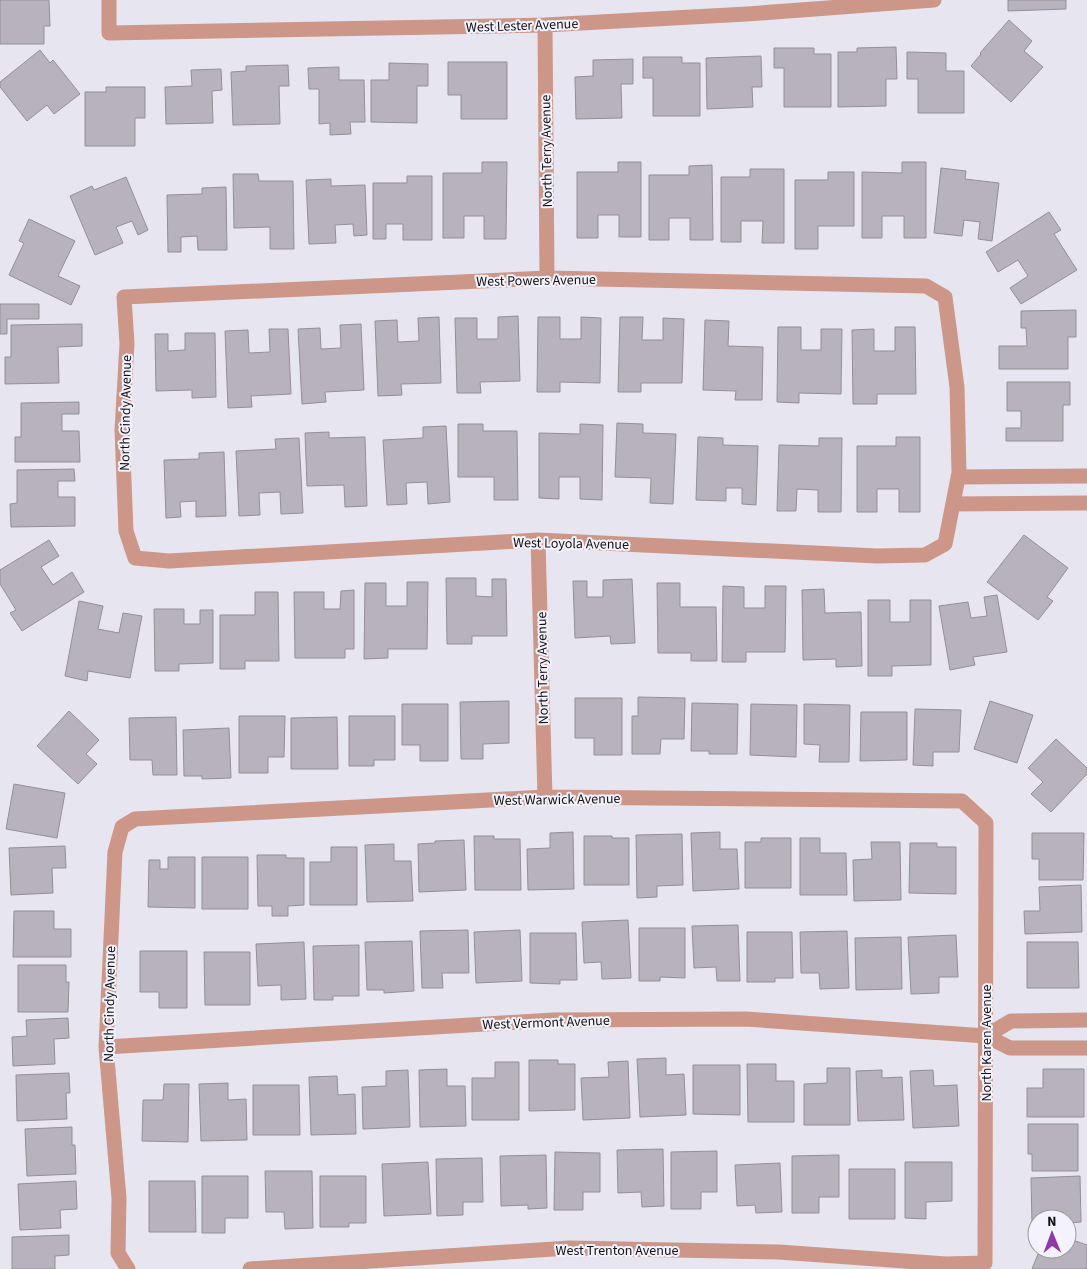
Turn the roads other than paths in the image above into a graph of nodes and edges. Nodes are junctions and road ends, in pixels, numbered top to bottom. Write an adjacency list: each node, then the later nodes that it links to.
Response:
1 (109, 0): 3 (street, West Lester Avenue)
2 (934, 0): 3 (street, West Lester Avenue)
3 (545, 25): 4 (street, North Terry Avenue)
4 (547, 278): 5 (street, West Powers Avenue); 7 (street, West Powers Avenue)
5 (124, 297): 11 (street, North Cindy Avenue)
6 (1087, 476): 7 (street)
7 (958, 478): 9 (street)
8 (1087, 503): 9 (street)
9 (953, 504): 10 (street, West Loyola Avenue)
10 (538, 540): 11 (street, West Loyola Avenue); 12 (street, North Terry Avenue)
11 (135, 558)
12 (545, 797): 13 (street, West Warwick Avenue); 14 (street, West Warwick Avenue)
13 (986, 822): 16 (street, North Karen Avenue)
14 (122, 827): 17 (street, North Cindy Avenue)
15 (1087, 1020): 16 (street)
16 (986, 1036): 17 (street, West Vermont Avenue); 18 (street, West Vermont Avenue); 19 (street, North Karen Avenue)
17 (106, 1047): 22 (street, North Cindy Avenue)
18 (1087, 1048)
19 (985, 1263): 20 (street, West Trenton Avenue)
20 (378, 1265): 21 (street, West Trenton Avenue)
21 (352, 1266): 23 (street, West Trenton Avenue)
22 (128, 1269)
23 (250, 1269)

